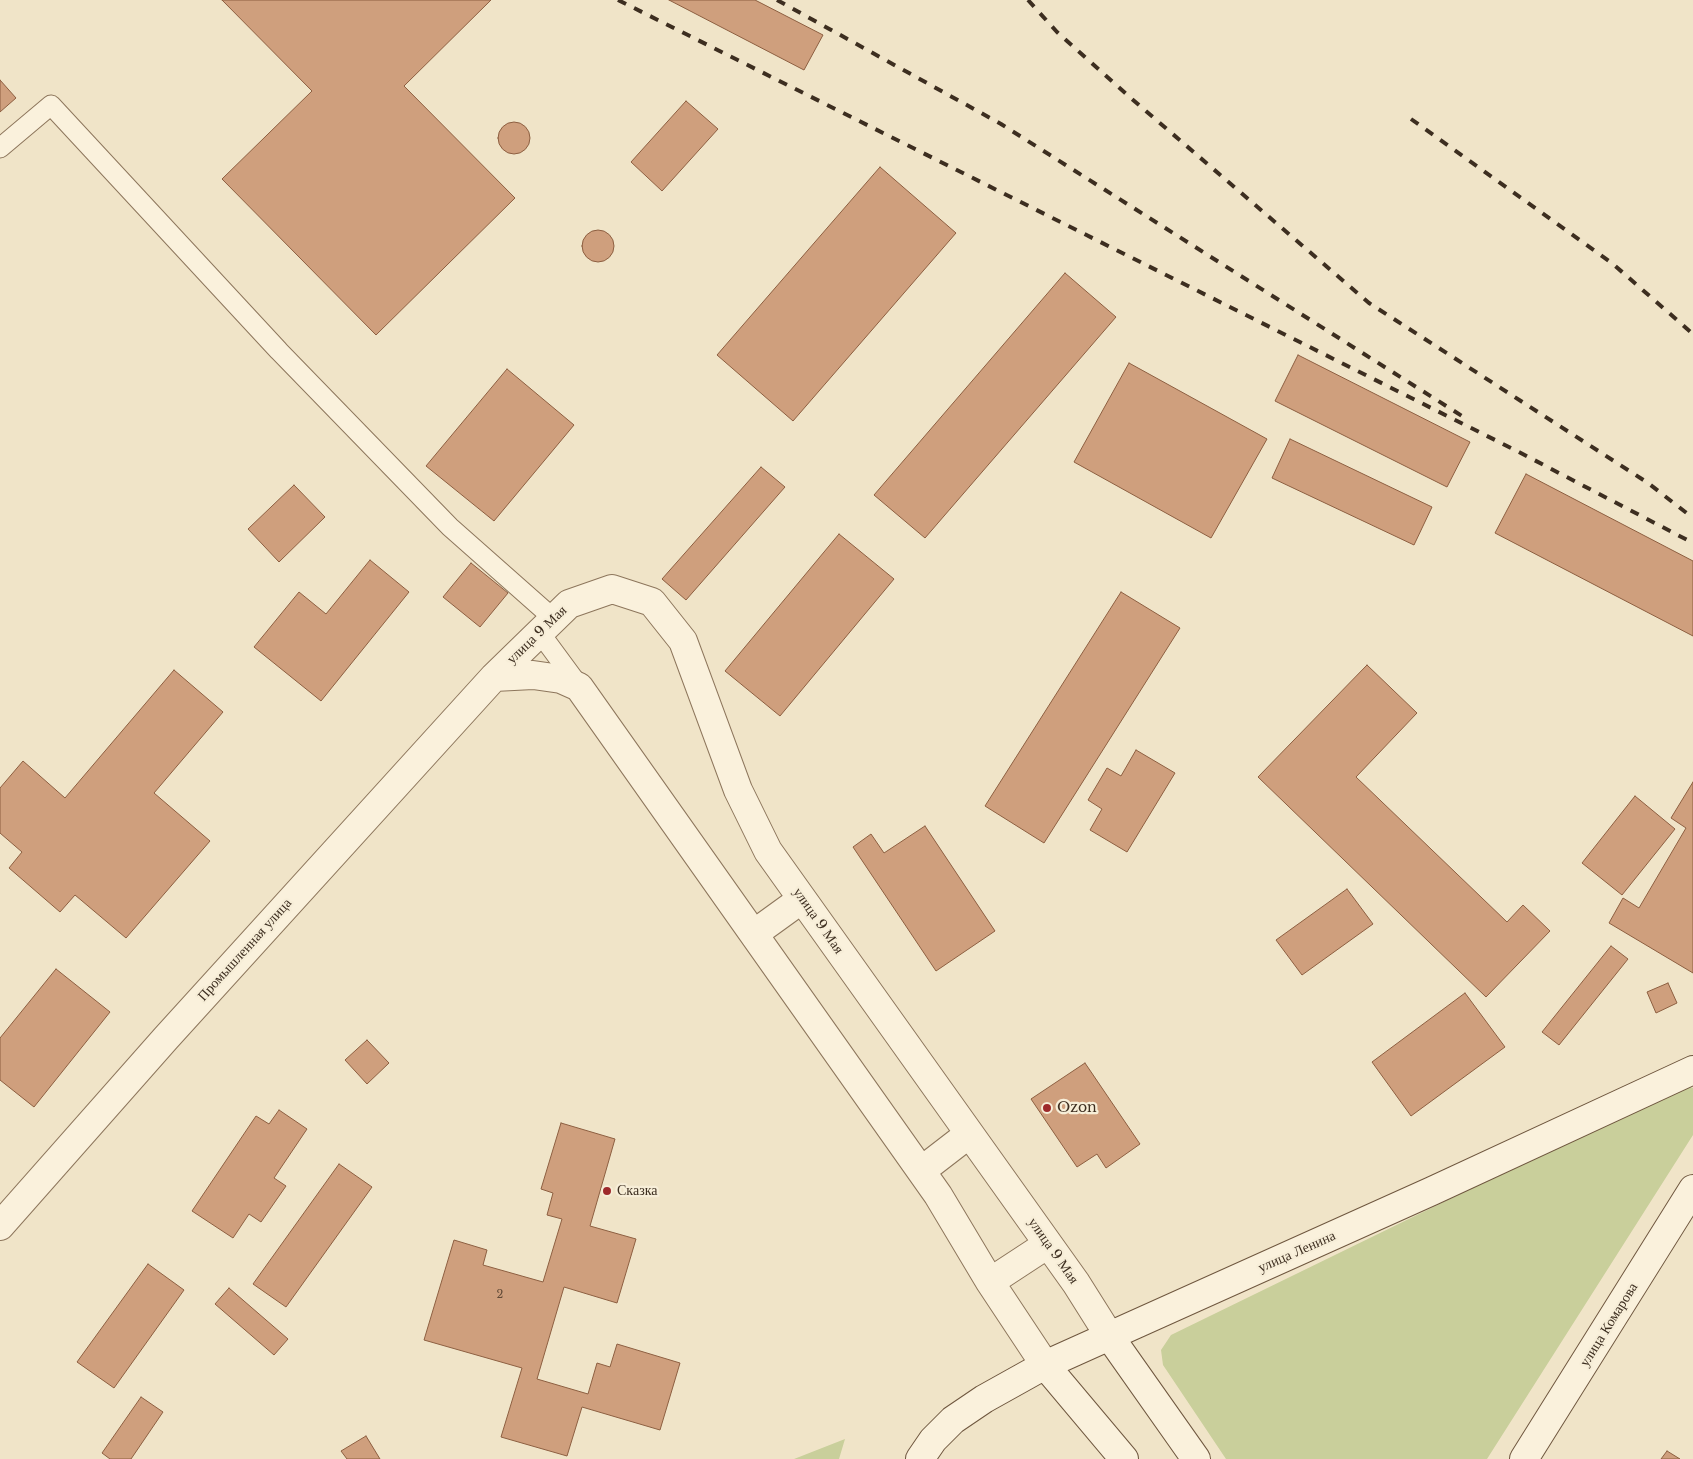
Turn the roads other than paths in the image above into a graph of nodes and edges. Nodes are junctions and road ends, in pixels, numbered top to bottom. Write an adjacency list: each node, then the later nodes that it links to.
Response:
1 (0, 148): 2 (lane)
2 (547, 626): 3 (street, улица 9 Мая); 4 (lane); 5 (street, улица 9 Мая)
3 (494, 677): 4 (street, улица 9 Мая); 11 (street, Промышленная улица)
4 (579, 687): 6 (street)
5 (802, 899): 6 (street); 8 (street, улица 9 Мая)
6 (755, 932): 9 (street)
7 (1693, 1070): 14 (street, улица Ленина)
8 (970, 1134): 9 (street); 12 (street, улица 9 Мая)
9 (921, 1171): 13 (street)
10 (1693, 1190): 19 (street, улица Комарова)
11 (0, 1226)
12 (1048, 1244): 13 (street); 14 (street, улица 9 Мая)
13 (990, 1282): 15 (street)
14 (1110, 1338): 15 (street, улица Ленина); 18 (street, улица 9 Мая)
15 (1045, 1365): 16 (street, улица Ленина); 17 (street)
16 (920, 1459)
17 (1124, 1459)
18 (1196, 1459)
19 (1524, 1459)

